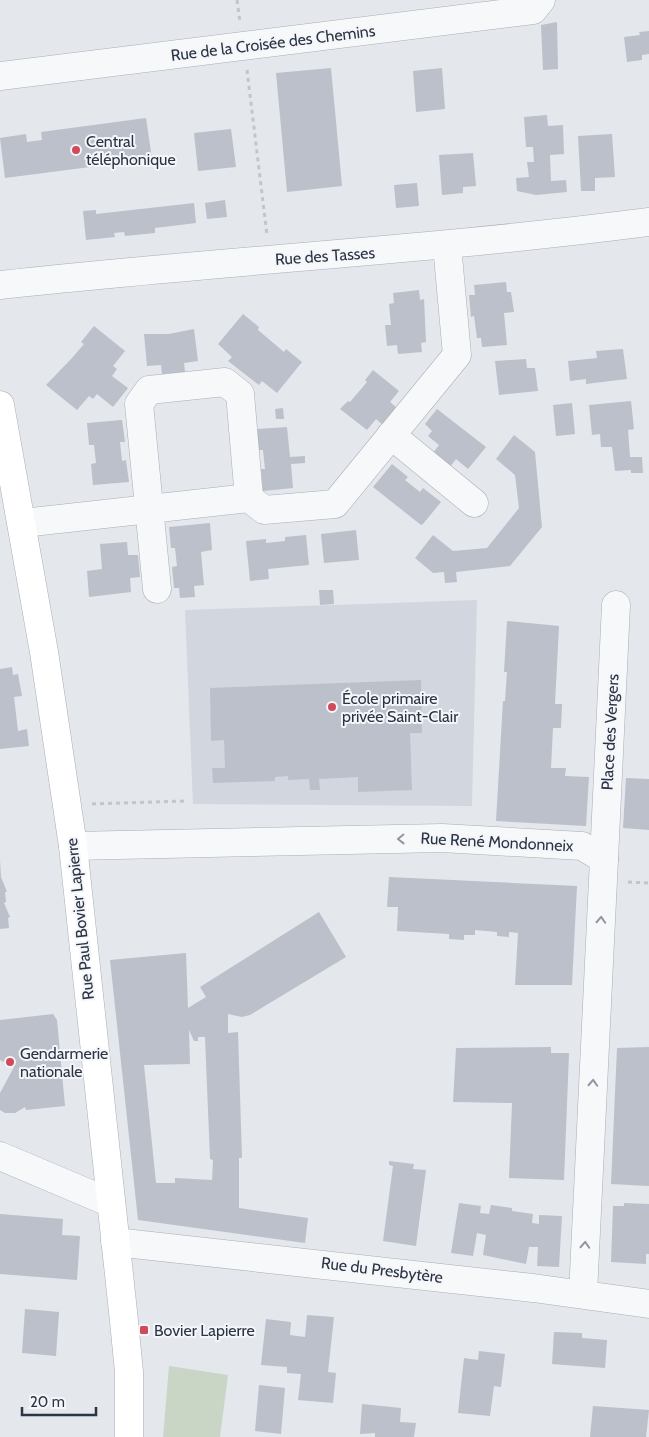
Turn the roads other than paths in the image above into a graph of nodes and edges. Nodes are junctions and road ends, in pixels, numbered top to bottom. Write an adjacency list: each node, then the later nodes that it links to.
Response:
1 (541, 0): 2 (street, Rue de la Croisée des Chemins)
2 (0, 76)
3 (649, 222): 4 (street, Rue des Tasses)
4 (447, 244): 5 (street, Rue des Tasses); 7 (street)
5 (0, 285)
6 (0, 405): 11 (main road, Rue Paul Bovier Lapierre)
7 (391, 435): 8 (street); 9 (street)
8 (249, 498): 10 (street); 10 (street)
9 (474, 503)
10 (149, 509): 11 (street); 12 (street)
11 (22, 523): 14 (main road, Rue Paul Bovier Lapierre)
12 (157, 589)
13 (616, 605): 15 (street, Place des Vergers)
14 (72, 846): 15 (street, Rue René Mondonneix, one-way to 14); 17 (main road, Rue Paul Bovier Lapierre)
15 (604, 859): 19 (street, one-way to 15)
16 (0, 1156): 17 (street)
17 (111, 1203): 18 (main road, Rue Paul Bovier Lapierre)
18 (115, 1242): 19 (street, Rue du Presbytère); 21 (main road, Rue Paul Bovier Lapierre)
19 (583, 1294): 20 (street, Rue du Presbytère)
20 (649, 1304)
21 (129, 1437)

